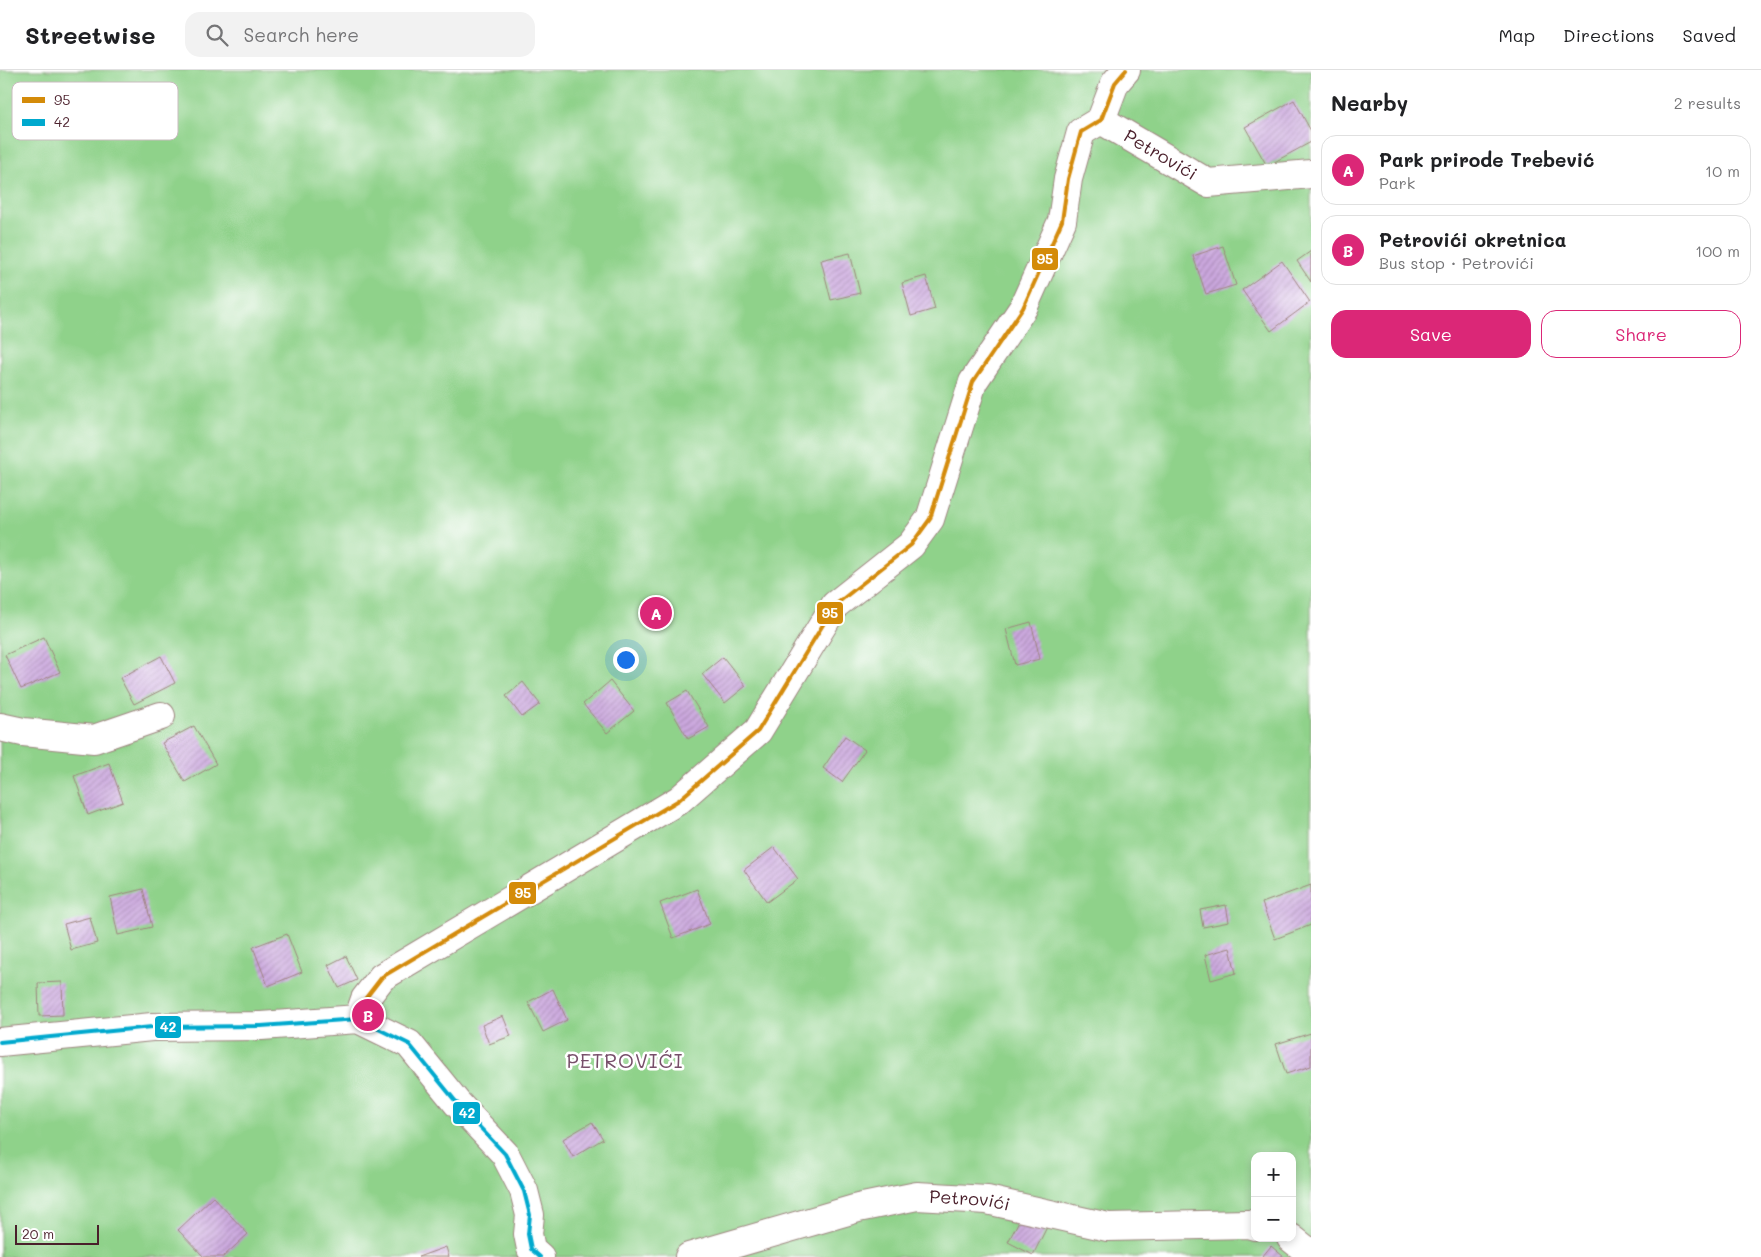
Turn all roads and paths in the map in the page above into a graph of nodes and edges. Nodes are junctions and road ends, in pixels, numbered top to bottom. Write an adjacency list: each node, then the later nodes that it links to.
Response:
1 (1126, 70): 2 (street)
2 (1101, 120): 3 (street, Petrovići); 6 (street)
3 (1311, 174)
4 (161, 716): 5 (street)
5 (0, 727)
6 (358, 1019): 7 (street); 11 (street)
7 (0, 1042)
8 (1251, 1225): 12 (street, Petrovići)
9 (1296, 1242): 10 (street)
10 (1311, 1254)
11 (540, 1257)
12 (689, 1257)

